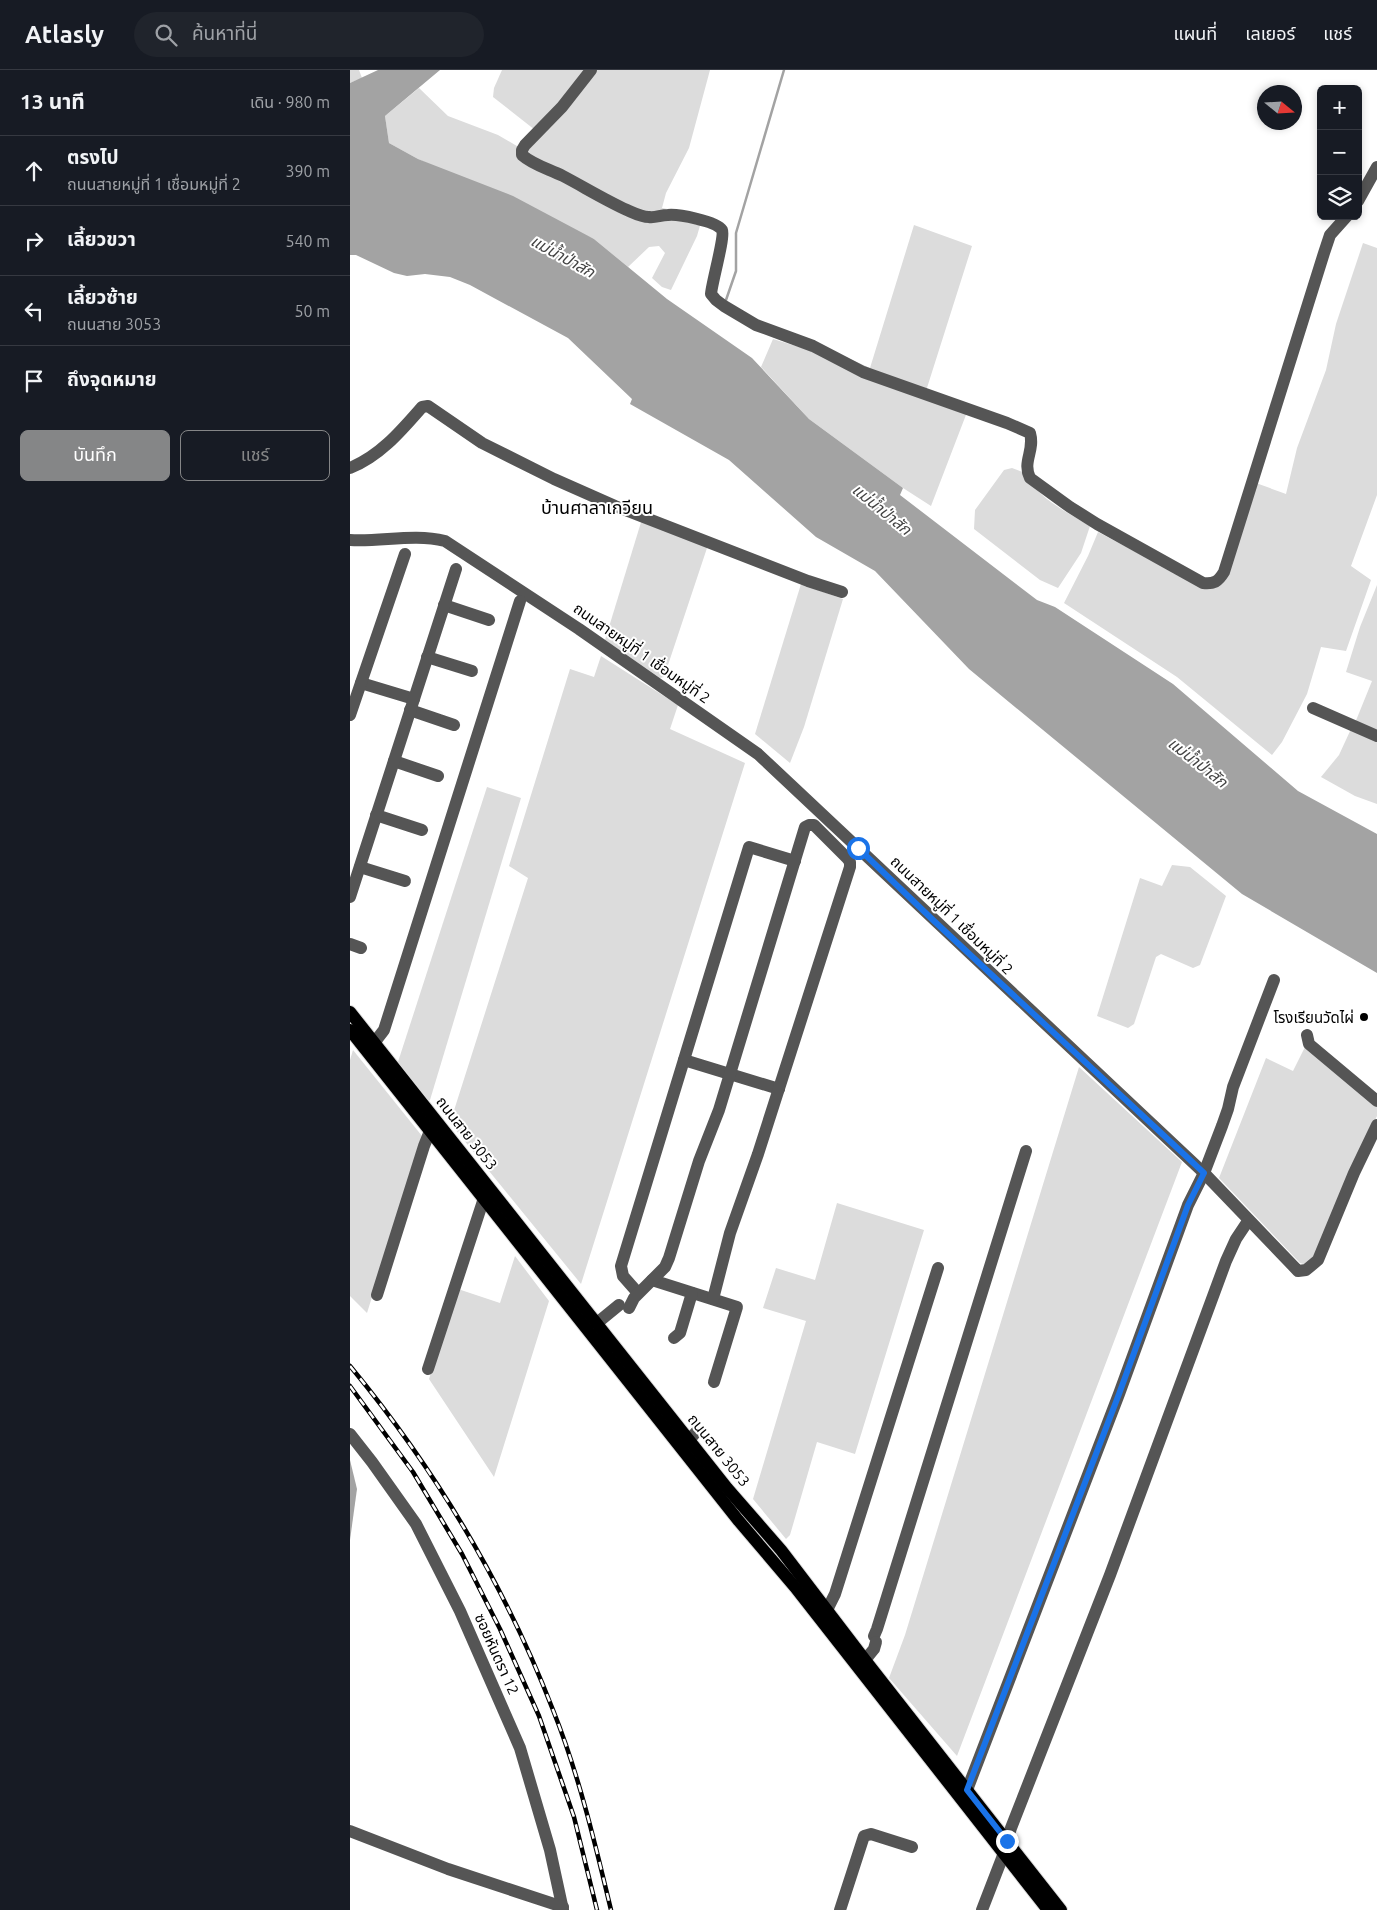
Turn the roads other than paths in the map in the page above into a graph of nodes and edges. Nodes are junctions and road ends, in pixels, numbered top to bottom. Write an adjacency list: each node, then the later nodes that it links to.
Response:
1 (591, 70): 4 (street)
2 (1377, 167): 3 (street)
3 (1362, 193)
4 (1343, 220)
5 (350, 468): 9 (street)
6 (350, 540): 41 (street, ถนนสายหมู่ที่ 1 เชื่อมหมู่ที่ 2)
7 (405, 554): 15 (street)
8 (456, 569): 11 (street)
9 (842, 592)
10 (520, 601): 33 (street)
11 (444, 606): 12 (street); 13 (street)
12 (489, 620)
13 (427, 657): 14 (street); 16 (street)
14 (472, 671)
15 (361, 683): 16 (street); 18 (street)
16 (412, 705): 19 (street); 21 (street)
17 (1313, 708): 20 (street)
18 (350, 715)
19 (454, 724)
20 (1377, 736)
21 (394, 761): 22 (street); 23 (street)
22 (438, 776)
23 (376, 815): 24 (street); 26 (street)
24 (422, 830)
25 (795, 861): 34 (street); 35 (street); 36 (street)
26 (360, 867): 27 (street); 28 (street)
27 (404, 881)
28 (350, 897)
29 (1274, 980): 41 (street)
30 (350, 1012): 33 (main road, ถนนสาย 3053)
31 (350, 1030): 39 (main road, ถนนสาย 3053)
32 (1307, 1035): 37 (street)
33 (374, 1043): 50 (main road, ถนนสาย 3053)
34 (684, 1060): 35 (street); 49 (street)
35 (730, 1074): 36 (street); 45 (street)
36 (779, 1089): 48 (street)
37 (1377, 1101)
38 (1377, 1125): 43 (street, ถนนสายหมู่ที่ 1 เชื่อมหมู่ที่ 2)
39 (430, 1132): 42 (main road, ถนนสาย 3053); 47 (street)
40 (1026, 1151): 60 (street)
41 (1204, 1173): 43 (street, ถนนสายหมู่ที่ 1 เชื่อมหมู่ที่ 2); 61 (street)
42 (484, 1198): 52 (street); 58 (main road, ถนนสาย 3053)
43 (1248, 1221): 64 (street)
44 (938, 1268): 59 (street)
45 (652, 1280): 46 (street); 49 (street)
46 (692, 1293): 48 (street); 51 (street)
47 (377, 1295)
48 (713, 1299): 53 (street)
49 (628, 1303): 50 (street)
50 (599, 1326): 56 (main road, ถนนสาย 3053)
51 (674, 1338)
52 (428, 1369)
53 (714, 1382)
54 (698, 1430): 56 (street)
55 (350, 1434): 65 (street, ซอยหันตรา 12)
56 (689, 1440): 57 (main road, ถนนสาย 3053)
57 (758, 1522): 58 (main road); 59 (main road, ถนนสาย 3053)
58 (747, 1532): 64 (main road, ถนนสาย 3053)
59 (827, 1610): 60 (main road, ถนนสาย 3053)
60 (863, 1658): 61 (main road, ถนนสาย 3053)
61 (967, 1790): 64 (main road, ถนนสาย 3053)
62 (350, 1831): 65 (street)
63 (912, 1847): 66 (street)
64 (1006, 1847): 67 (street); 68 (main road, ถนนสาย 3053); 69 (main road, ถนนสาย 3053)
65 (563, 1908)
66 (840, 1910)
67 (982, 1910)
68 (1048, 1910)
69 (1062, 1910)

